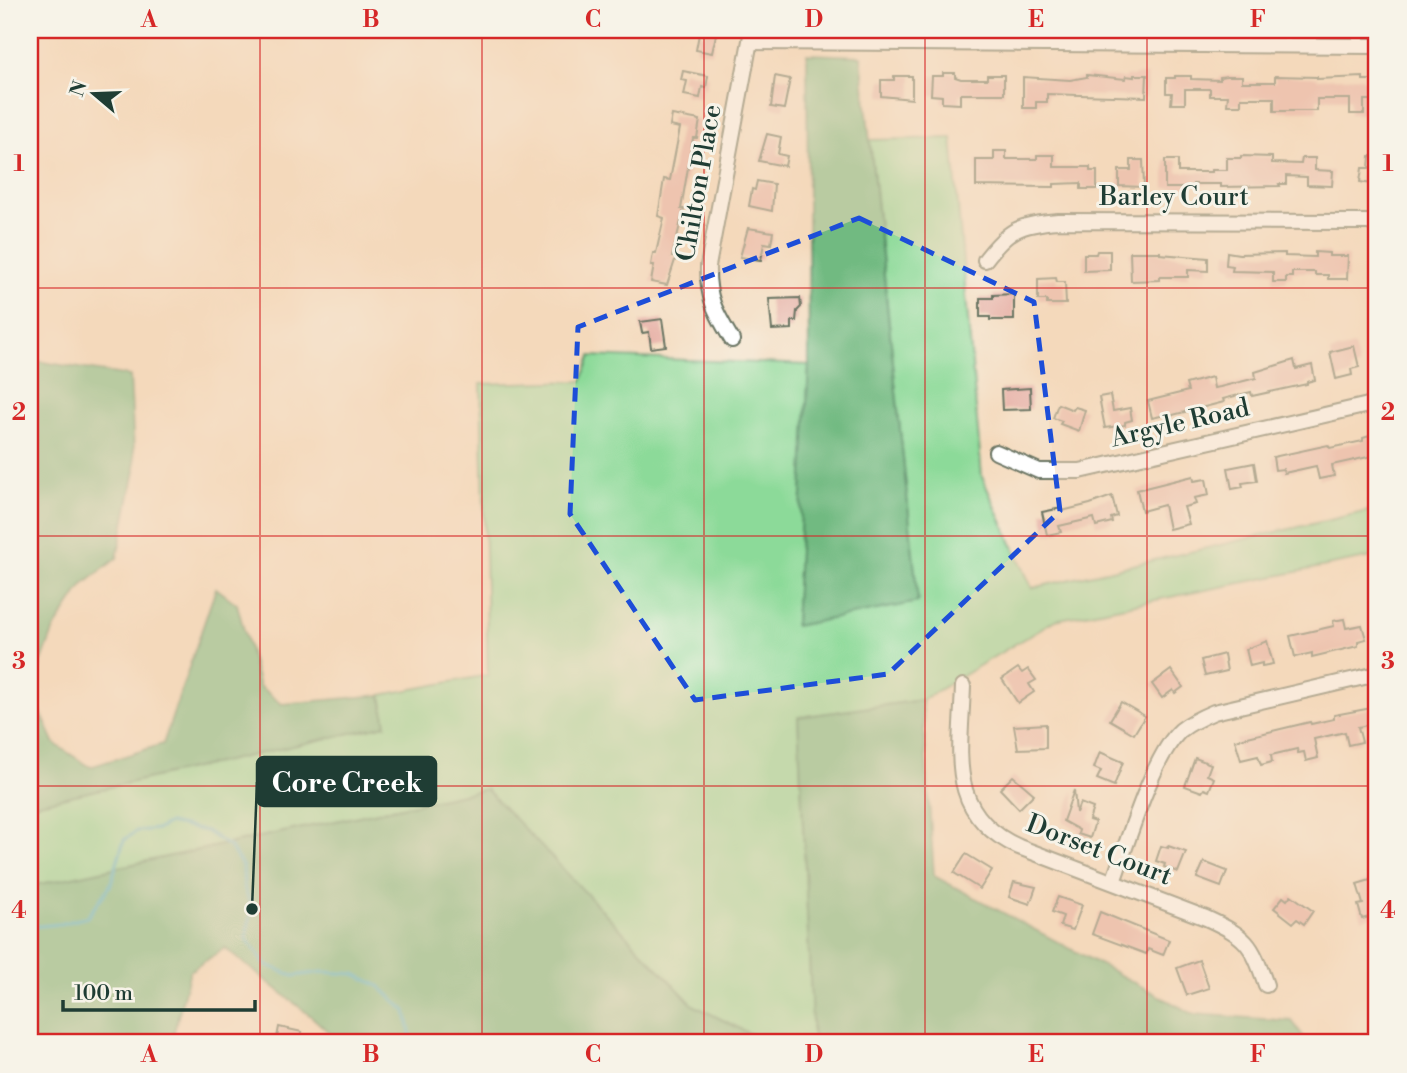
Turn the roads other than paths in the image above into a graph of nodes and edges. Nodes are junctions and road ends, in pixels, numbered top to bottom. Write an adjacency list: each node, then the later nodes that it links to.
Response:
1 (751, 36): 2 (street); 5 (street, Chilton Place)
2 (1377, 46)
3 (1377, 224): 4 (street, Barley Court)
4 (985, 260)
5 (732, 340)
6 (1377, 403): 7 (street, Argyle Road)
7 (996, 452)
8 (1377, 674): 10 (street)
9 (963, 686): 10 (street, Dorset Court)
10 (1113, 882): 11 (street, Dorset Court)
11 (1266, 985)

